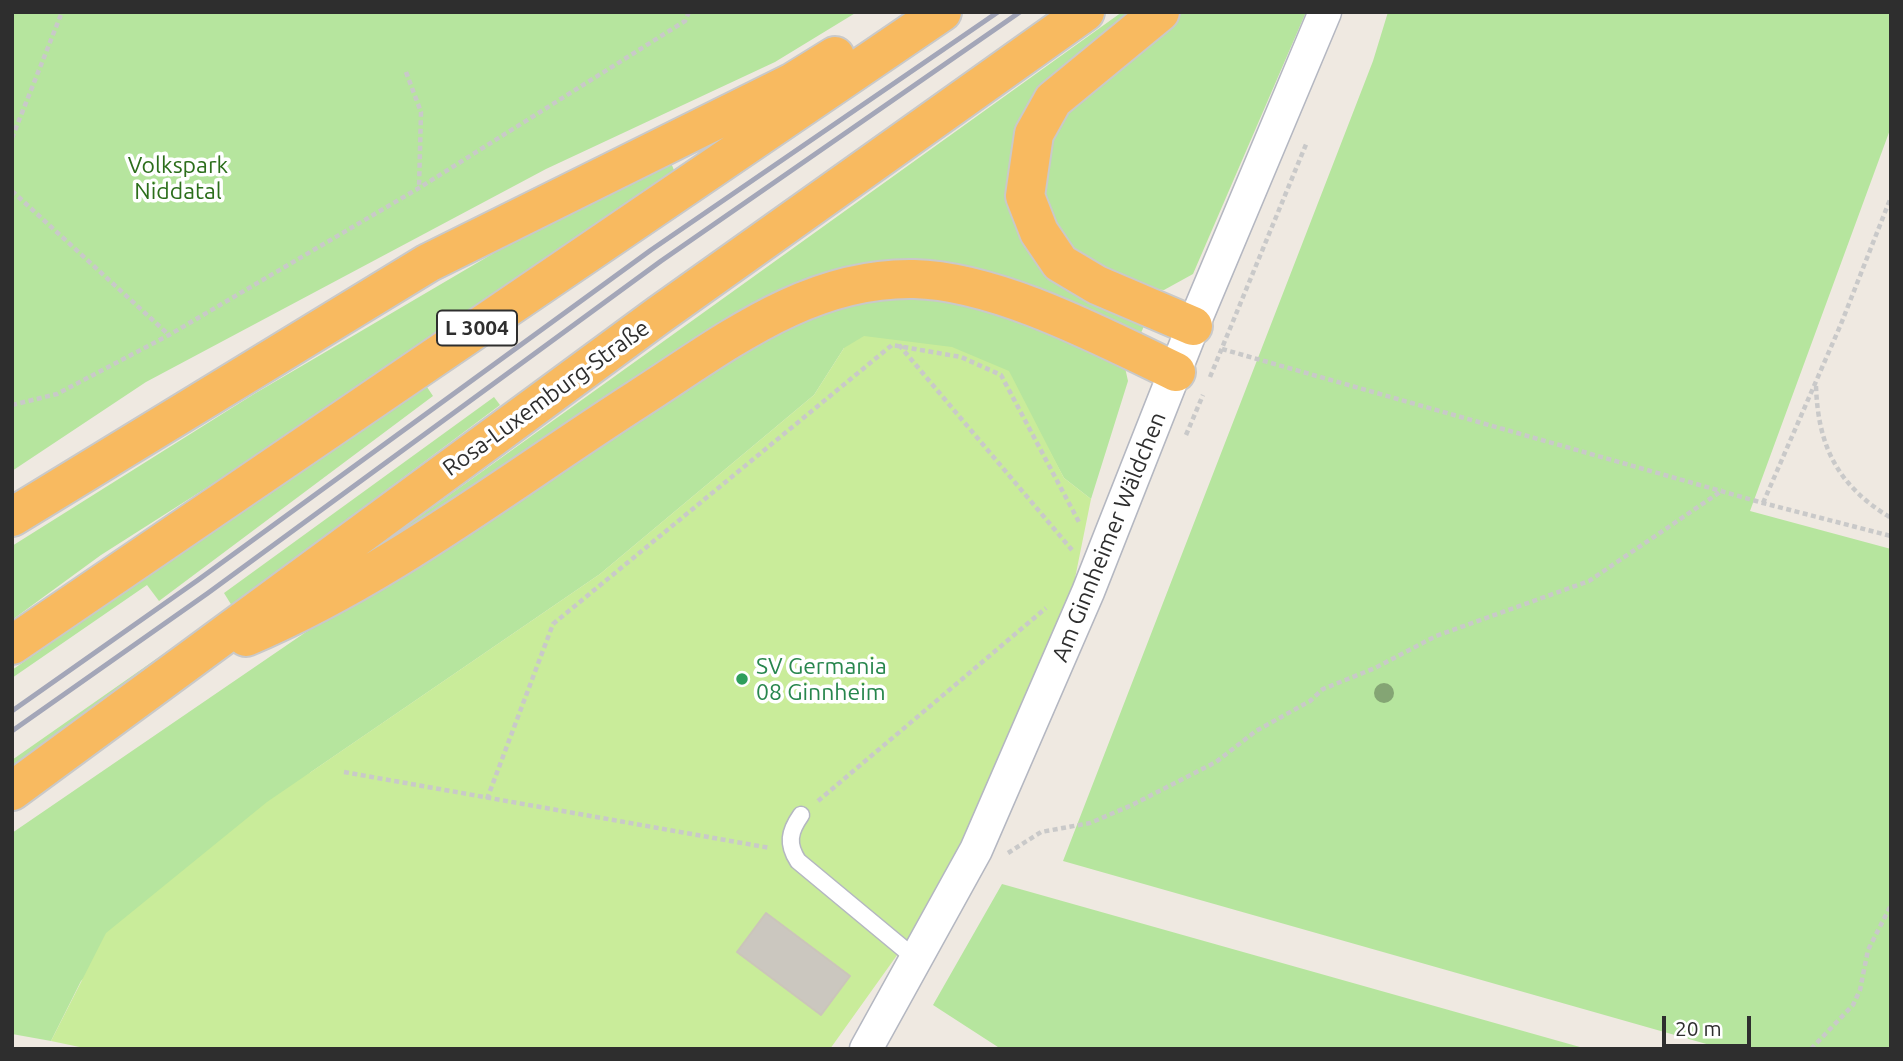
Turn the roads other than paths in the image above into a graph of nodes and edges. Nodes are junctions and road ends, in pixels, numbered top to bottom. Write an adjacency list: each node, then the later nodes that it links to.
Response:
1 (912, 12): 8 (highway)
2 (942, 12): 9 (highway, L 3004)
3 (1085, 12): 10 (highway, Rosa-Luxemburg-Straße)
4 (1160, 12): 6 (highway)
5 (1325, 12): 6 (street, Am Ginnheimer Wäldchen)
6 (1207, 338): 7 (street, Am Ginnheimer Wäldchen)
7 (1176, 372): 10 (highway); 13 (street, Am Ginnheimer Wäldchen)
8 (12, 517)
9 (12, 645)
10 (186, 662): 11 (highway, Rosa-Luxemburg-Straße)
11 (12, 791)
12 (801, 815): 13 (lane)
13 (916, 959): 14 (street, Am Ginnheimer Wäldchen)
14 (866, 1049)

